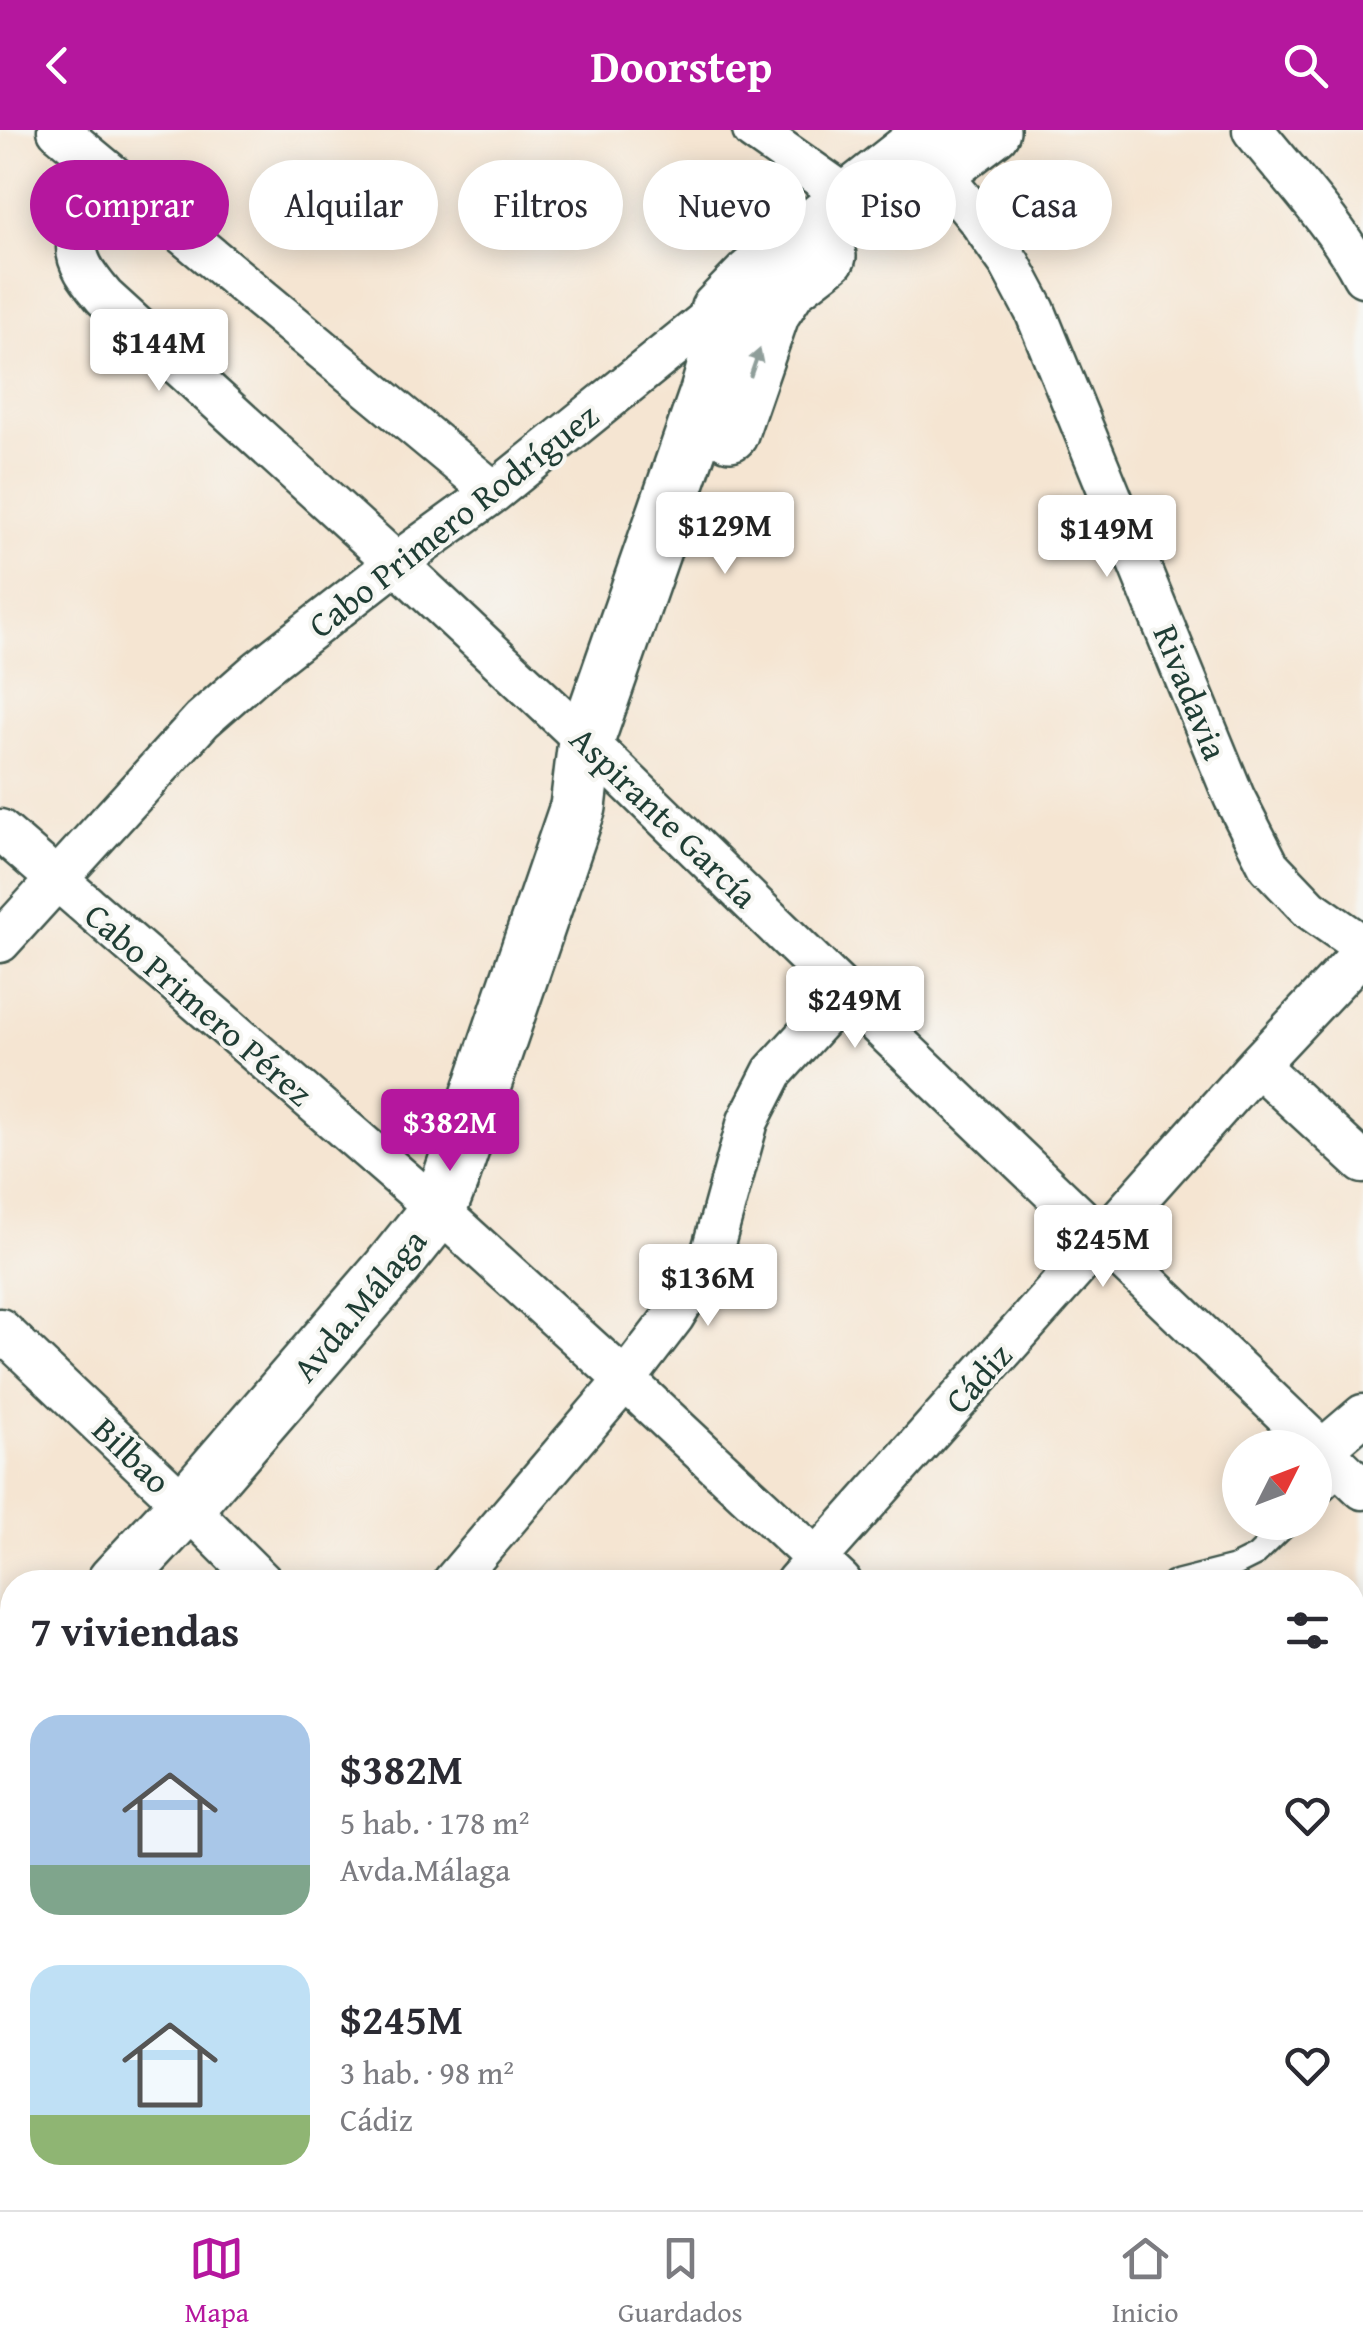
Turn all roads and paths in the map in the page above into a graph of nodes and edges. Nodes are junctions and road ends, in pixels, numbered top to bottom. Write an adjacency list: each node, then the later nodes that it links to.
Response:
1 (58, 130): 6 (street)
2 (753, 130): 7 (street)
3 (992, 130): 5 (street, Cabo Primero Rodríguez)
4 (1253, 130): 11 (street)
5 (931, 149): 12 (street, Cabo Primero Rodríguez); 20 (street, Rivadavia)
6 (92, 160)
7 (826, 181)
8 (826, 217): 13 (street, Cabo Primero Rodríguez)
9 (77, 250): 15 (street, Aspirante García)
10 (200, 250): 14 (street)
11 (1363, 276)
12 (789, 286): 16 (street, Avda.Málaga, one-way to 12)
13 (718, 311): 14 (street, Cabo Primero Rodríguez); 16 (street, Avda.Málaga)
14 (494, 492): 15 (street, Cabo Primero Rodríguez)
15 (396, 563): 16 (street, Aspirante García); 18 (street, Cabo Primero Rodríguez)
16 (600, 754): 21 (street, Aspirante García); 24 (street, Avda.Málaga)
17 (0, 830): 18 (street, Cabo Primero Pérez)
18 (56, 880): 19 (street, Cabo Primero Rodríguez); 24 (street, Cabo Primero Pérez)
19 (0, 942)
20 (1358, 963): 22 (street, Cádiz)
21 (845, 993): 25 (street, Aspirante García); 27 (street)
22 (1257, 1065): 23 (street); 25 (street, Cádiz)
23 (1363, 1164)
24 (438, 1210): 27 (street, Cabo Primero Pérez); 30 (street, Avda.Málaga)
25 (1103, 1238): 29 (street, Aspirante García); 36 (street, Cádiz)
26 (0, 1329): 30 (street, Bilbao)
27 (624, 1380): 34 (street); 35 (street, Cabo Primero Pérez)
28 (1363, 1415): 29 (street)
29 (1343, 1470)
30 (186, 1506): 32 (street, Avda.Málaga); 33 (street, Bilbao)
31 (1271, 1540): 37 (lane)
32 (126, 1570)
33 (250, 1570)
34 (462, 1570)
35 (813, 1570)
36 (822, 1570)
37 (1218, 1570)

